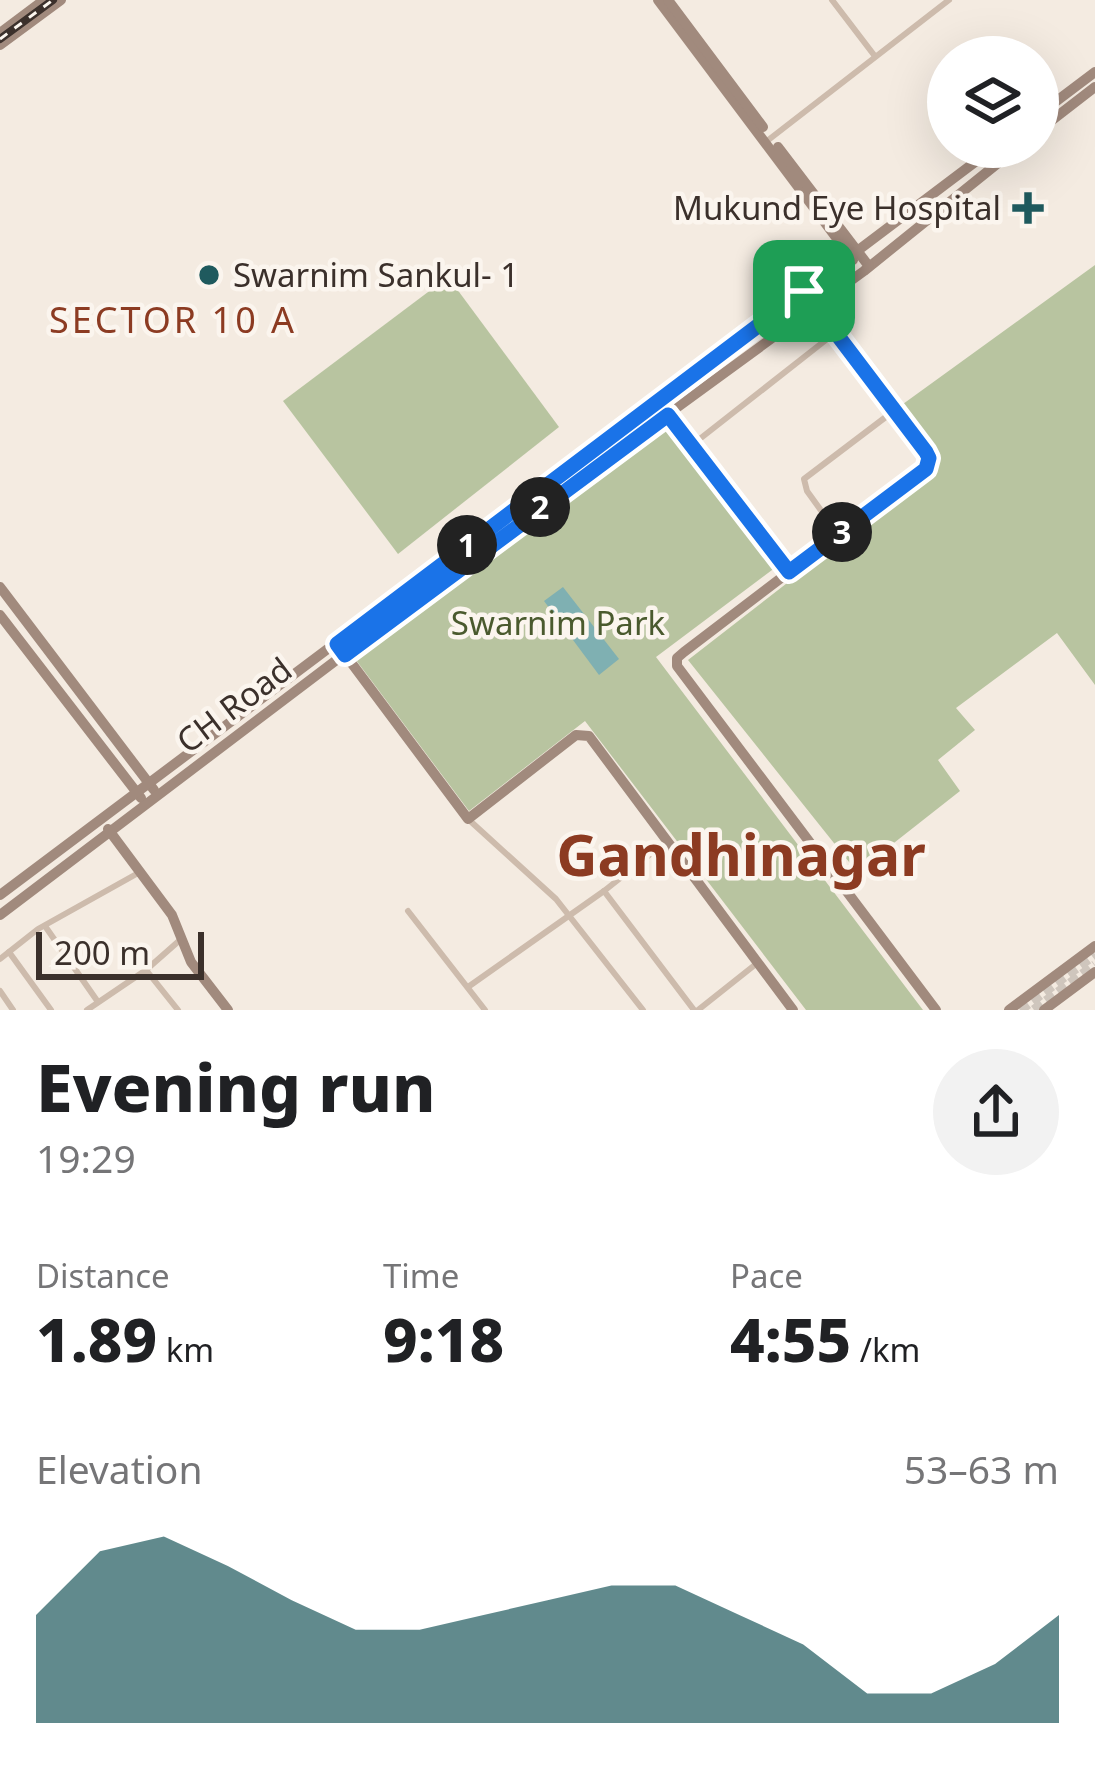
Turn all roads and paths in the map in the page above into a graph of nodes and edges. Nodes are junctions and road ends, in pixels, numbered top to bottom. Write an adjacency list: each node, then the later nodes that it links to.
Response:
1 (44, 0): 7 (street)
2 (61, 0): 8 (street)
3 (658, 0): 14 (street)
4 (668, 0): 14 (street)
5 (832, 0): 9 (street)
6 (949, 0): 9 (street)
7 (0, 33)
8 (0, 45)
9 (874, 55): 14 (street)
10 (1095, 72): 12 (street)
11 (1095, 87): 13 (street)
12 (1059, 99)
13 (1059, 115)
14 (768, 140): 17 (street)
15 (967, 168): 17 (street, CH Road)
16 (992, 168): 18 (street, CH Road)
17 (854, 254): 18 (street); 19 (street, CH Road)
18 (866, 268): 20 (street, CH Road)
19 (804, 291): 20 (street); 22 (street, CH Road)
20 (816, 307): 21 (street); 24 (street, CH Road)
21 (836, 332): 23 (street); 25 (street)
22 (657, 400): 24 (street); 30 (street, CH Road)
23 (895, 410): 26 (street); 26 (street)
24 (668, 415): 25 (street); 30 (street, CH Road)
25 (692, 445): 27 (street)
26 (838, 534): 27 (street)
27 (789, 572): 65 (street)
28 (0, 587): 31 (street)
29 (0, 615): 32 (street)
30 (341, 650): 31 (street, CH Road); 33 (street, CH Road); 35 (street)
31 (150, 784): 32 (street, CH Road); 33 (street)
32 (136, 792): 34 (street); 36 (street, CH Road)
33 (158, 796): 34 (street, CH Road)
34 (147, 806): 37 (street, CH Road)
35 (468, 819): 38 (street); 44 (street)
36 (101, 820): 37 (street); 41 (street, CH Road)
37 (110, 832): 39 (street); 43 (street, CH Road)
38 (667, 842): 40 (street); 50 (street)
39 (140, 872): 45 (street); 46 (street)
40 (604, 891): 44 (street); 63 (street)
41 (0, 895)
42 (408, 910): 53 (street)
43 (0, 915)
44 (570, 915): 53 (street); 62 (street)
45 (44, 926): 48 (street); 55 (street)
46 (182, 938): 51 (street); 60 (street)
47 (1095, 946): 66 (street)
48 (8, 952): 49 (street); 57 (street)
49 (0, 959)
50 (758, 963): 63 (street); 64 (street)
51 (146, 970): 55 (street); 59 (street)
52 (1095, 972): 67 (street)
53 (467, 987): 61 (street)
54 (0, 991): 56 (street)
55 (98, 1002): 58 (street)
56 (13, 1010)
57 (51, 1010)
58 (87, 1010)
59 (178, 1010)
60 (228, 1010)
61 (485, 1010)
62 (643, 1010)
63 (696, 1010)
64 (793, 1010)
65 (936, 1010)
66 (1009, 1010)
67 (1044, 1010)

